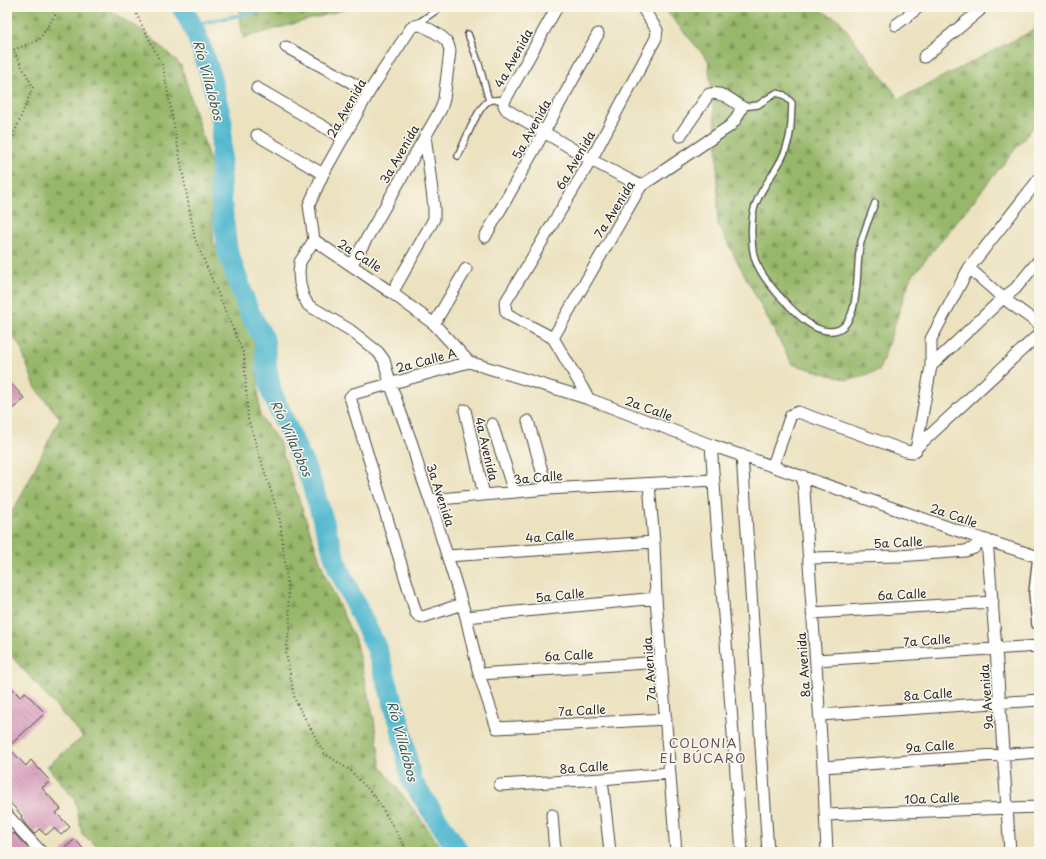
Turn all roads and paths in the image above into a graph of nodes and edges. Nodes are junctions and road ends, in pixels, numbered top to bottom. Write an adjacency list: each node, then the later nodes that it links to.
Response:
1 (51, 7): 24 (path)
2 (133, 7): 94 (path)
3 (439, 7): 9 (lane)
4 (557, 7): 16 (street, 4a Avenida)
5 (642, 7): 26 (street, 6a Avenida)
6 (919, 7): 8 (street)
7 (982, 7): 13 (street)
8 (896, 25)
9 (413, 27): 15 (street, 2a Avenida); 21 (street, 3a Avenida)
10 (468, 34): 17 (lane)
11 (598, 34): 19 (street, 5a Avenida)
12 (286, 47): 15 (street)
13 (924, 57)
14 (257, 88): 23 (street)
15 (369, 92): 23 (street, 2a Avenida)
16 (505, 100): 17 (lane); 19 (street)
17 (489, 101): 25 (lane)
18 (742, 107): 22 (street); 29 (street, 7a Avenida); 30 (lane)
19 (544, 132): 26 (street); 31 (street, 5a Avenida)
20 (257, 135): 27 (street)
21 (425, 135): 34 (street, 3a Avenida); 37 (street)
22 (680, 136)
23 (343, 138): 27 (street, 2a Avenida)
24 (7, 152)
25 (458, 156)
26 (591, 160): 29 (street); 42 (street, 6a Avenida)
27 (323, 174): 32 (street, 2a Avenida)
28 (1039, 179): 35 (street)
29 (641, 186): 42 (street, 7a Avenida)
30 (875, 203)
31 (485, 237)
32 (314, 240): 34 (street, 2a Calle); 45 (street, 3a Avenida)
33 (1039, 260): 38 (street)
34 (352, 264): 37 (street, 2a Calle)
35 (969, 268): 38 (street); 44 (street)
36 (466, 269): 39 (street)
37 (392, 293): 39 (street, 2a Calle)
38 (1002, 298): 40 (street); 44 (street)
39 (434, 324): 43 (street, 2a Calle)
40 (1039, 324)
41 (1039, 334): 51 (street)
42 (553, 338): 46 (street)
43 (469, 362): 45 (street, 2a Calle A); 46 (street, 2a Calle)
44 (931, 366): 51 (street)
45 (390, 383): 60 (street, 3a Avenida); 68 (street, 2a Calle A)
46 (589, 400): 50 (street, 2a Calle)
47 (465, 410): 59 (street, 4a Avenida)
48 (528, 421): 57 (street)
49 (492, 424): 58 (street)
50 (712, 445): 52 (street, 2a Calle); 55 (street)
51 (916, 448): 53 (street)
52 (742, 455): 53 (street, 2a Calle); 99 (street)
53 (773, 465): 54 (street, 2a Calle)
54 (803, 476): 61 (street, 2a Calle); 65 (street, 8a Avenida)
55 (714, 480): 56 (street, 3a Calle); 98 (street)
56 (649, 484): 57 (street, 3a Calle); 62 (street, 7a Avenida)
57 (547, 489): 58 (street, 3a Calle)
58 (514, 492): 59 (street, 3a Calle)
59 (484, 495): 60 (street, 3a Calle)
60 (430, 500): 64 (street, 3a Avenida)
61 (985, 539): 63 (street, 2a Calle); 65 (street, 5a Calle); 67 (street, 9a Avenida)
62 (654, 542): 64 (street, 4a Calle); 66 (street, 7a Avenida)
63 (1038, 553): 71 (lane)
64 (447, 556): 68 (street, 3a Avenida)
65 (809, 558): 69 (street, 8a Avenida)
66 (656, 598): 70 (street, 5a Calle); 75 (street, 7a Avenida)
67 (993, 602): 69 (street, 6a Calle); 73 (street, 9a Avenida)
68 (462, 604): 70 (street, 3a Avenida)
69 (812, 612): 74 (street, 8a Avenida)
70 (466, 618): 76 (street, 3a Avenida)
71 (1035, 625)
72 (1039, 646): 73 (street, 7a Calle)
73 (996, 649): 74 (street, 7a Calle); 78 (street, 9a Avenida)
74 (816, 660): 79 (street, 8a Avenida)
75 (661, 662): 76 (street, 6a Calle); 80 (street, 7a Avenida)
76 (479, 674): 81 (street, 3a Avenida)
77 (1039, 700): 78 (street, 8a Calle)
78 (1000, 702): 79 (street, 8a Calle); 83 (street, 9a Avenida)
79 (820, 715): 84 (street, 8a Avenida)
80 (666, 719): 81 (street, 7a Calle); 85 (street, 7a Avenida)
81 (499, 727)
82 (1039, 752): 83 (street, 9a Calle)
83 (1003, 753): 84 (street, 9a Calle); 89 (street, 9a Avenida)
84 (823, 766): 92 (street, 8a Avenida)
85 (670, 773): 86 (street, 8a Calle); 97 (street, 7a Avenida)
86 (602, 779): 87 (street, 8a Calle); 96 (street)
87 (500, 785)
88 (1039, 807): 89 (street, 10a Calle)
89 (1007, 809): 92 (street, 10a Calle); 101 (street, 9a Avenida)
90 (7, 815): 93 (street)
91 (552, 815): 95 (street)
92 (825, 815): 100 (street, 8a Avenida)
93 (41, 852)
94 (408, 852)
95 (555, 852)
96 (610, 852)
97 (676, 852)
98 (742, 852)
99 (768, 852)
100 (827, 852)
101 (1010, 852)

